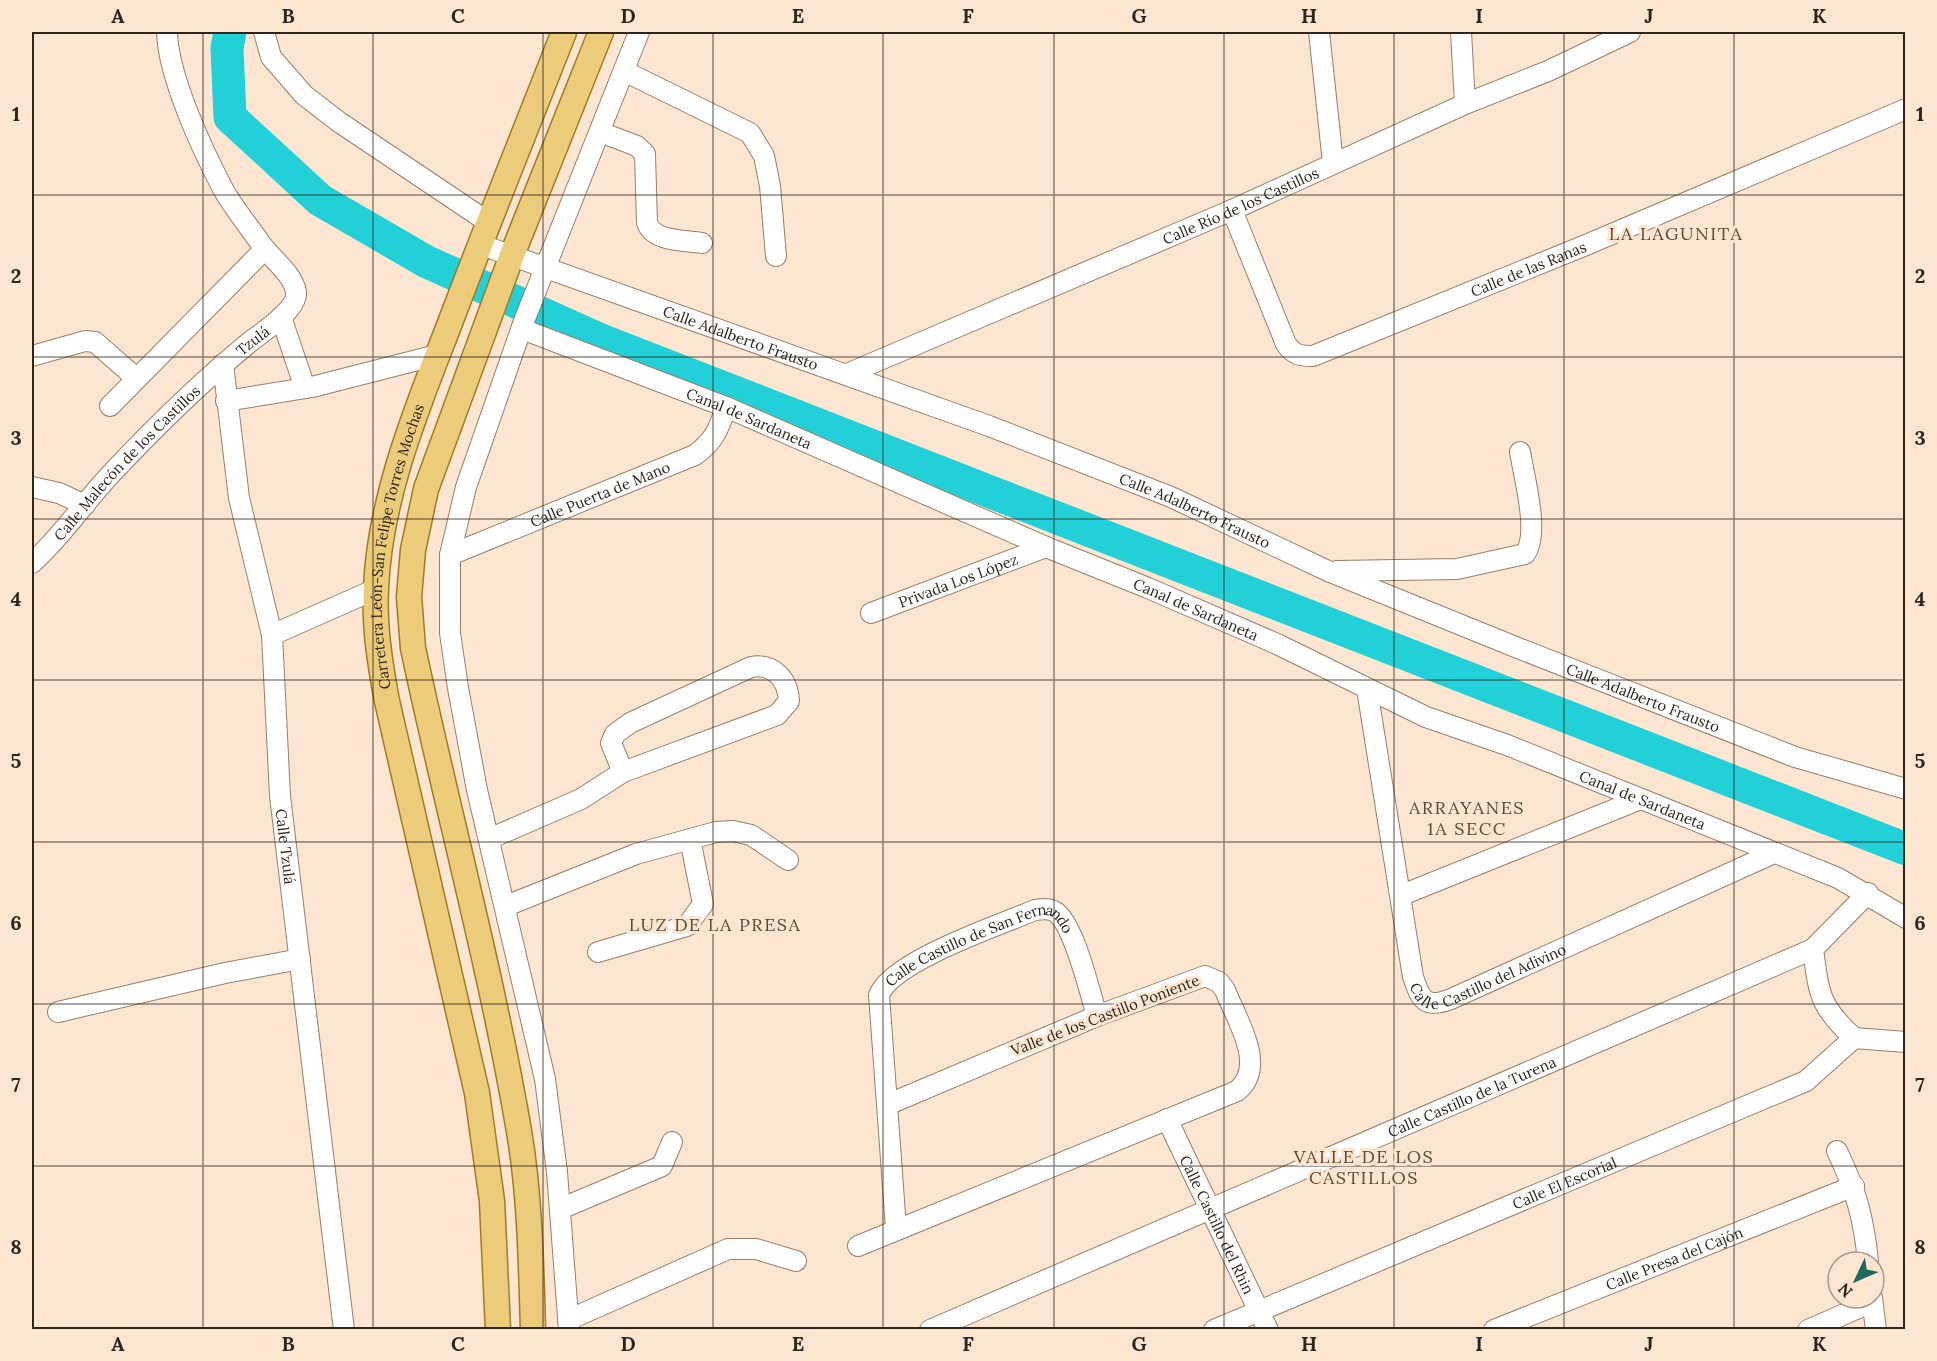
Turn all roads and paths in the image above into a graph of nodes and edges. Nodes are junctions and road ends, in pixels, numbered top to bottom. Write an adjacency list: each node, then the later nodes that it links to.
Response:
1 (167, 32): 17 (street)
2 (264, 32): 15 (street, Calle Adalberto Frausto)
3 (564, 32): 15 (main road, Carretera León-San Felipe Torres Mochas)
4 (601, 32): 19 (main road)
5 (639, 32): 9 (street)
6 (1319, 32): 13 (street)
7 (1461, 32): 10 (street)
8 (1630, 32): 10 (street, Calle Río de los Castillos)
9 (624, 72): 12 (street); 18 (street)
10 (1465, 105): 13 (street, Calle Río de los Castillos)
11 (1905, 109): 14 (street, Calle de las Ranas)
12 (600, 132): 16 (street); 20 (street)
13 (1333, 163): 14 (street, Calle Río de los Castillos)
14 (1232, 210): 26 (street, Calle Río de los Castillos)
15 (481, 241): 19 (street, Calle Adalberto Frausto); 24 (main road, Carretera León-San Felipe Torres Mochas)
16 (702, 243)
17 (264, 250): 21 (street); 27 (street)
18 (776, 256)
19 (509, 262): 20 (street, Calle Adalberto Frausto); 80 (main road)
20 (544, 276): 22 (street); 26 (street, Calle Adalberto Frausto)
21 (282, 317): 25 (street, Tzulá); 28 (street)
22 (523, 325): 31 (street, Canal de Sardaneta); 36 (street)
23 (32, 356): 27 (street)
24 (437, 356): 28 (street); 39 (main road, Carretera León-San Felipe Torres Mochas)
25 (223, 364): 29 (street, Calle Tzulá); 34 (street, Calle Malecón de los Castillos)
26 (847, 374): 38 (street, Calle Adalberto Frausto)
27 (136, 378): 30 (street)
28 (305, 388): 29 (street)
29 (226, 401): 41 (street, Calle Tzulá)
30 (110, 406)
31 (726, 406): 35 (street, Canal de Sardaneta); 36 (street, Calle Puerta de Mano)
32 (1520, 452): 38 (street)
33 (32, 487): 34 (street)
34 (85, 505): 37 (street, Calle Malecón de los Castillos)
35 (1046, 547): 40 (street, Privada Los López); 42 (street, Canal de Sardaneta)
36 (450, 555): 47 (street)
37 (32, 563)
38 (1328, 571): 44 (street, Calle Adalberto Frausto)
39 (376, 589): 41 (street); 65 (main road, Carretera León-San Felipe Torres Mochas)
40 (871, 613)
41 (272, 635): 56 (street, Calle Tzulá)
42 (1367, 689): 45 (street, Canal de Sardaneta); 51 (street, Calle Castillo del Adivino)
43 (623, 772): 43 (street); 47 (street)
44 (1905, 789)
45 (1638, 800): 48 (street, Canal de Sardaneta); 51 (street)
46 (690, 839): 49 (street); 52 (street); 55 (street)
47 (489, 840): 52 (street)
48 (1772, 854): 50 (street, Canal de Sardaneta); 51 (street, Calle Castillo del Adivino)
49 (788, 860)
50 (1868, 893): 53 (street, Canal de Sardaneta); 54 (street)
51 (1402, 895)
52 (506, 906): 67 (street)
53 (1905, 918)
54 (1813, 949): 59 (street); 68 (street, Calle Castillo de la Turena)
55 (598, 952)
56 (300, 959): 57 (street); 77 (street, Calle Tzulá)
57 (58, 1012)
58 (1097, 1016): 61 (street, Valle de los Castillo Poniente); 61 (street, Calle Castillo de San Fernando); 62 (street, Valle de los Castillo Poniente)
59 (1854, 1038): 60 (street); 73 (street, Calle El Escorial)
60 (1905, 1042)
61 (889, 1104): 69 (street)
62 (1167, 1119): 68 (street, Calle Castillo del Rhin); 69 (street, Valle de los Castillo Poniente)
63 (672, 1142): 67 (street)
64 (1837, 1151): 66 (street)
65 (487, 1152): 78 (main road, Carretera León-San Felipe Torres Mochas); 79 (main road)
66 (1854, 1186): 71 (street); 84 (street, Calle Presa del Cajón)
67 (560, 1209): 76 (street)
68 (1210, 1209): 73 (street, Calle Castillo del Rhin); 81 (street, Calle Castillo de la Turena)
69 (896, 1228): 70 (street, Valle de los Castillo Poniente)
70 (858, 1245)
71 (1867, 1250)
72 (796, 1261): 76 (street)
73 (1259, 1310): 82 (street, Calle El Escorial); 83 (street, Calle Castillo del Rhin)
74 (1850, 1310): 85 (street)
75 (1873, 1310): 86 (street)
76 (569, 1325)
77 (344, 1329)
78 (498, 1329)
79 (513, 1329)
80 (533, 1329)
81 (930, 1329)
82 (1214, 1329)
83 (1268, 1329)
84 (1494, 1329)
85 (1808, 1329)
86 (1876, 1329)

